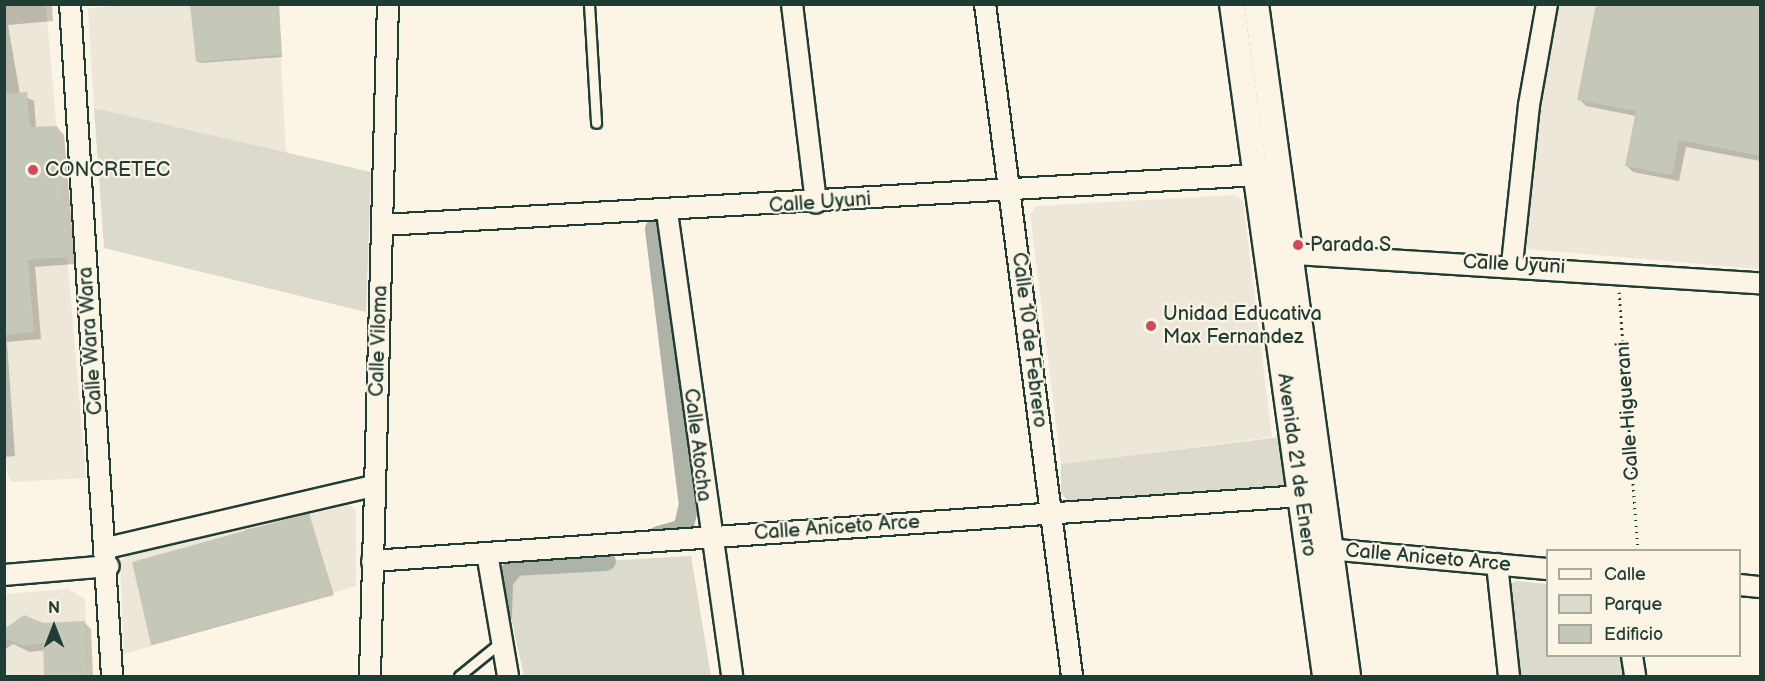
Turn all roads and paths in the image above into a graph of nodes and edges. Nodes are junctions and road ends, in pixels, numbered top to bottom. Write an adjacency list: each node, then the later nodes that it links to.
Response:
1 (70, 4): 27 (street, Calle Wara Wara)
2 (388, 4): 14 (street, Calle Viloma)
3 (589, 4): 9 (lane)
4 (792, 4): 12 (street)
5 (985, 4): 11 (street, Calle 10 de Febrero)
6 (1232, 4): 10 (street, Avenida 21 de Enero)
7 (1256, 4): 16 (street, Avenida 21 de Enero)
8 (1547, 4): 17 (street)
9 (596, 123)
10 (1257, 175): 11 (street, Calle Uyuni); 15 (street, Avenida 21 de Enero)
11 (1010, 191): 12 (street, Calle Uyuni); 22 (street, Calle 10 de Febrero)
12 (816, 203): 13 (street, Calle Uyuni)
13 (667, 212): 14 (street, Calle Uyuni); 23 (street, Calle Atocha)
14 (383, 225): 20 (street, Calle Viloma)
15 (1266, 252): 16 (street, Calle Uyuni); 21 (street, Avenida 21 de Enero)
16 (1290, 254): 17 (street, Calle Uyuni); 24 (street, Avenida 21 de Enero)
17 (1512, 264): 18 (street, Calle Uyuni)
18 (1617, 272): 19 (street, Calle Uyuni); 25 (path, Calle Higuerani)
19 (1761, 283)
20 (373, 486): 27 (street); 28 (street, Calle Viloma)
21 (1301, 496): 22 (street, Calle Aniceto Arce); 24 (street, Avenida 21 de Enero)
22 (1051, 513): 23 (street, Calle Aniceto Arce); 41 (street, Calle 10 de Febrero)
23 (709, 537): 26 (street, Calle Aniceto Arce); 40 (street, Calle Atocha)
24 (1320, 548): 29 (street, Calle Aniceto Arce); 42 (street, Avenida 21 de Enero); 43 (street, Avenida 21 de Enero)
25 (1638, 549)
26 (487, 553): 28 (street, Calle Aniceto Arce); 34 (street)
27 (108, 557): 31 (street); 36 (street, Calle Wara Wara)
28 (372, 561): 37 (street, Calle Viloma)
29 (1497, 564): 30 (street, Calle Aniceto Arce); 44 (street)
30 (1546, 569)
31 (4, 575)
32 (1741, 585): 33 (street)
33 (1761, 587)
34 (501, 642): 38 (lane); 39 (street)
35 (1632, 657): 45 (street)
36 (112, 676)
37 (370, 676)
38 (459, 676)
39 (508, 676)
40 (732, 676)
41 (1072, 676)
42 (1325, 676)
43 (1348, 676)
44 (1509, 676)
45 (1635, 676)

